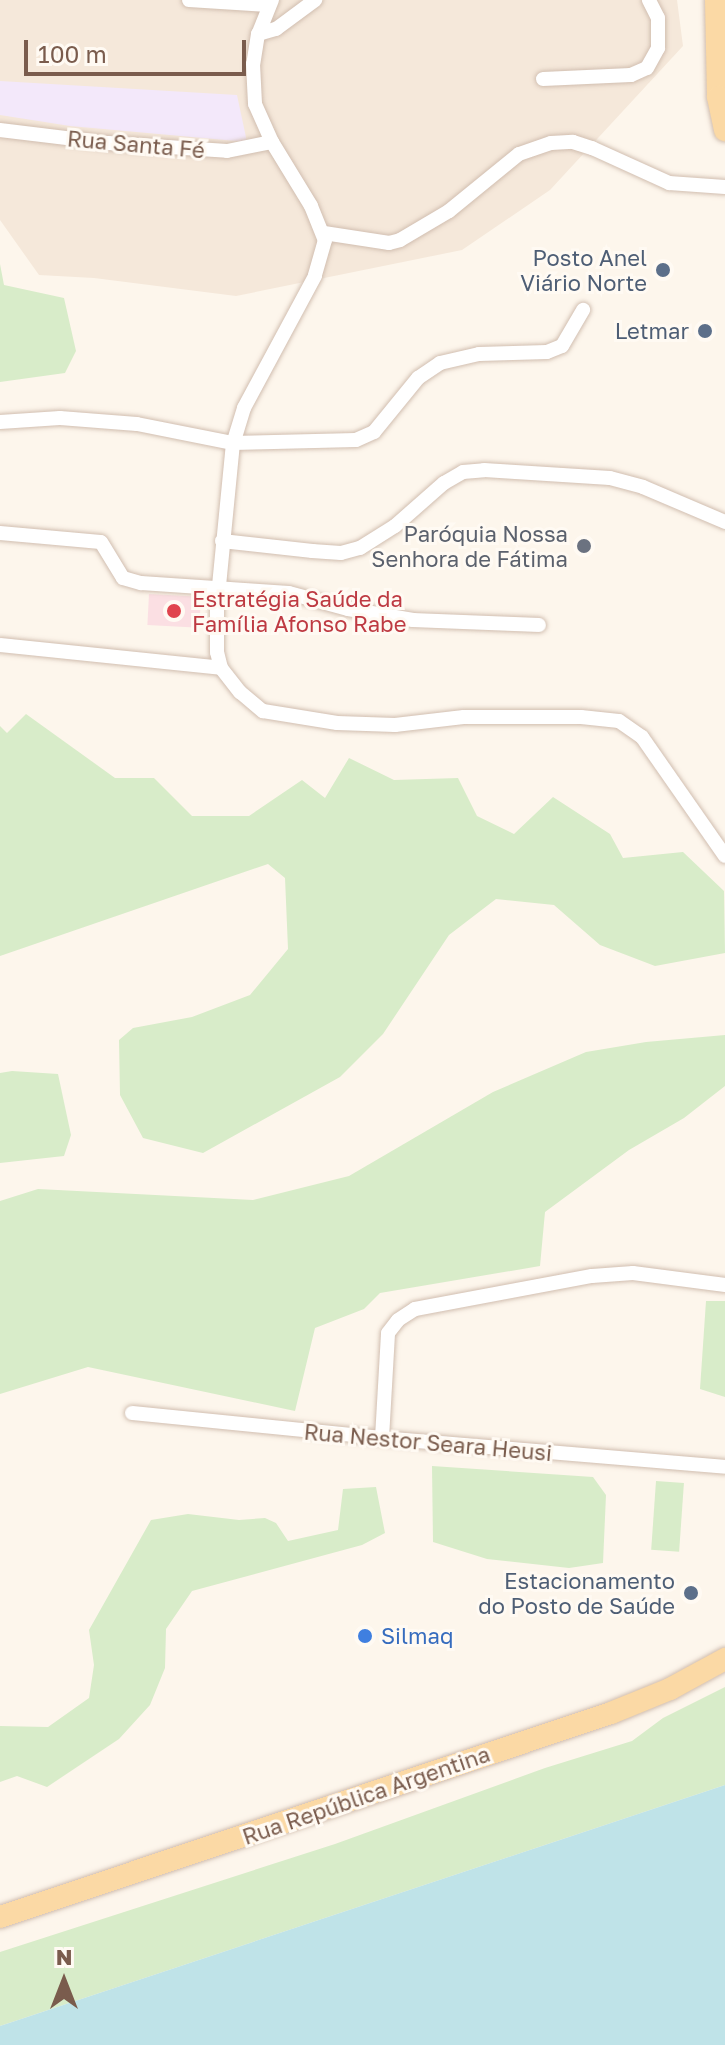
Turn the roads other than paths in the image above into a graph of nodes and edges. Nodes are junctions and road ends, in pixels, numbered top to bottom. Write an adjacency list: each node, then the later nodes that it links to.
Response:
1 (189, 0): 5 (street)
2 (315, 0): 6 (street)
3 (649, 0): 7 (street)
4 (716, 0): 9 (main road)
5 (270, 2): 6 (street)
6 (258, 34): 10 (street)
7 (543, 79)
8 (0, 130): 10 (street, Rua Santa Fé)
9 (725, 130)
10 (272, 142): 12 (street)
11 (725, 187): 12 (street)
12 (324, 233): 15 (street)
13 (583, 310): 15 (street)
14 (0, 422): 15 (street)
15 (233, 443): 18 (street)
16 (725, 522): 18 (street)
17 (0, 533): 19 (street)
18 (222, 541): 19 (street)
19 (218, 587): 20 (street); 22 (street)
20 (539, 625)
21 (0, 645): 22 (street)
22 (221, 668): 23 (street)
23 (725, 856)
24 (725, 1285): 26 (street)
25 (132, 1413): 26 (street, Rua Nestor Seara Heusi)
26 (382, 1438): 27 (street, Rua Nestor Seara Heusi)
27 (725, 1467)
28 (725, 1659): 29 (main road, Rua República Argentina)
29 (0, 1917)

